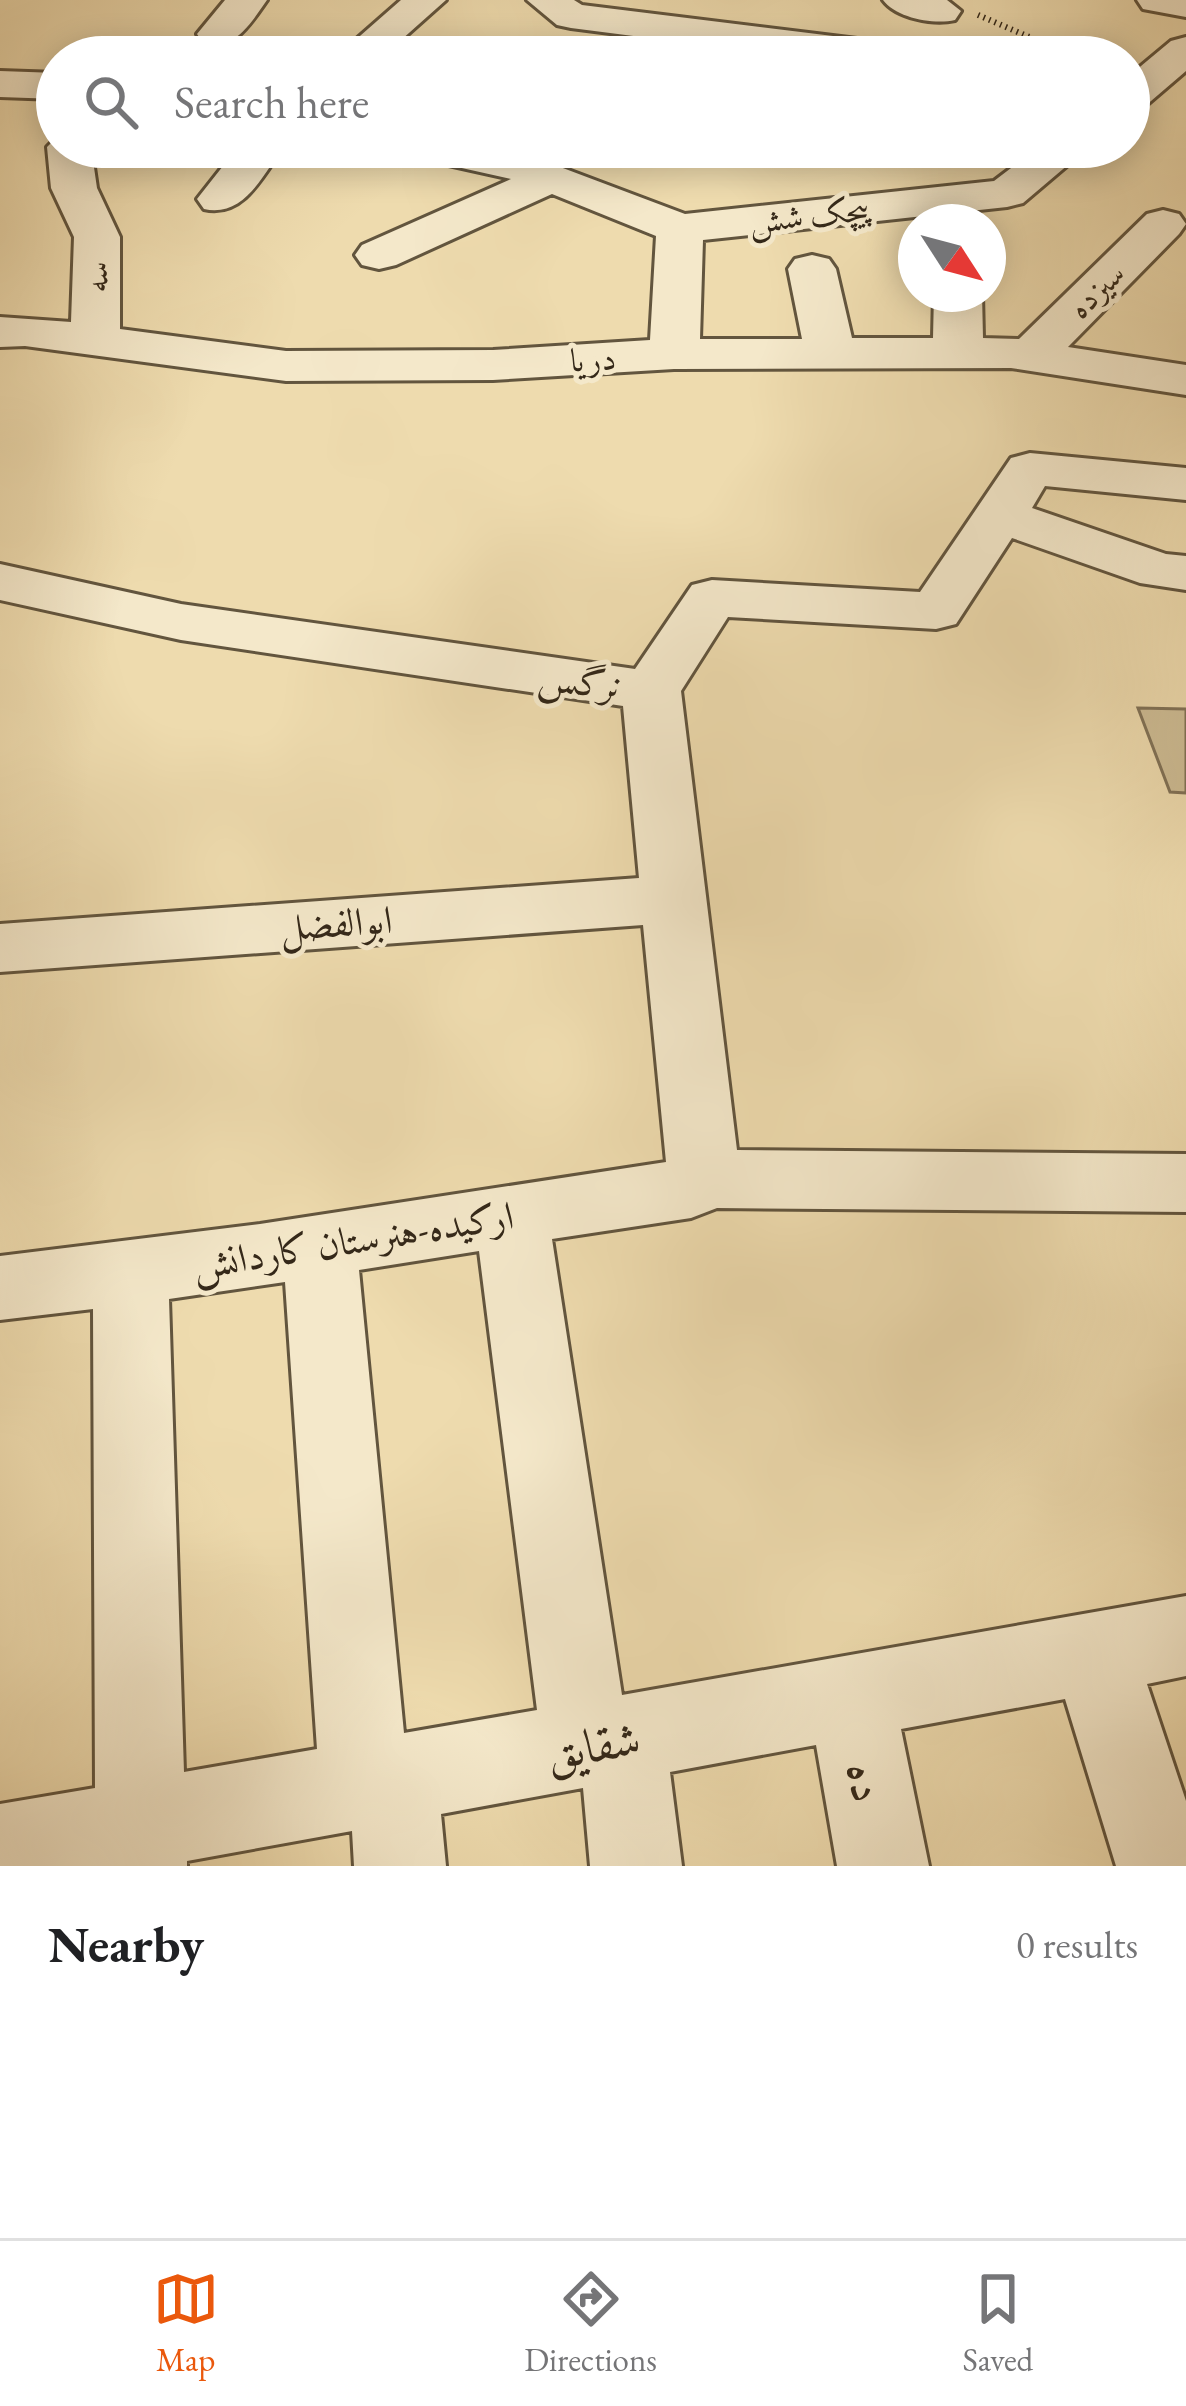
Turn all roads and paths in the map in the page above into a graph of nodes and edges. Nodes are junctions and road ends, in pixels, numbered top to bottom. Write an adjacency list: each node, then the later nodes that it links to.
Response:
1 (247, 0): 7 (street)
2 (426, 0): 8 (street)
3 (547, 0): 9 (street)
4 (1157, 0): 6 (street)
5 (922, 5): 10 (path)
6 (1186, 5)
7 (218, 34)
8 (382, 36)
9 (731, 36)
10 (1027, 36)
11 (1186, 50): 12 (street)
12 (1150, 80)
13 (0, 84): 14 (street)
14 (36, 85)
15 (72, 168): 29 (street, سه)
16 (244, 168): 20 (street)
17 (510, 168): 19 (street)
18 (1040, 168): 21 (street, پیچک شش)
19 (551, 178): 24 (street); 25 (street)
20 (220, 199)
21 (976, 204)
22 (898, 214): 24 (street, پیچک شش)
23 (1163, 224): 33 (street, سیزده)
24 (680, 229): 31 (street)
25 (379, 254)
26 (812, 268): 32 (street)
27 (958, 312): 30 (street)
28 (0, 332): 29 (street, دریا)
29 (95, 340): 31 (street, دریا)
30 (958, 353): 32 (street, دریا); 33 (street, دریا)
31 (674, 354): 32 (street, دریا)
32 (830, 354)
33 (1030, 356): 34 (street, دریا)
34 (1186, 380)
35 (1186, 484): 36 (street, نرگس)
36 (1000, 515): 37 (street); 39 (street, نرگس)
37 (1186, 573)
38 (0, 582): 39 (street, نرگس)
39 (651, 692): 40 (street)
40 (671, 899): 41 (street, ابوالفضل); 42 (street)
41 (0, 948)
42 (704, 1179): 43 (street, ارکیده-هنرستان کاردانش); 44 (street, ارکیده-هنرستان کاردانش)
43 (1186, 1183)
44 (511, 1214): 45 (street, ارکیده-هنرستان کاردانش); 51 (street)
45 (320, 1249): 46 (street, ارکیده-هنرستان کاردانش); 52 (street)
46 (131, 1274): 47 (street, ارکیده-هنرستان کاردانش); 53 (street)
47 (0, 1288)
48 (1186, 1636): 49 (street, شقایق)
49 (1093, 1651): 50 (street, شقایق); 57 (street)
50 (852, 1699): 51 (street, شقایق); 56 (street, ده)
51 (604, 1743): 52 (street, شقایق); 55 (street)
52 (386, 1811): 53 (street, شقایق)
53 (141, 1844): 54 (street, شقایق)
54 (0, 1850)
55 (636, 1866)
56 (883, 1866)
57 (1162, 1866)

